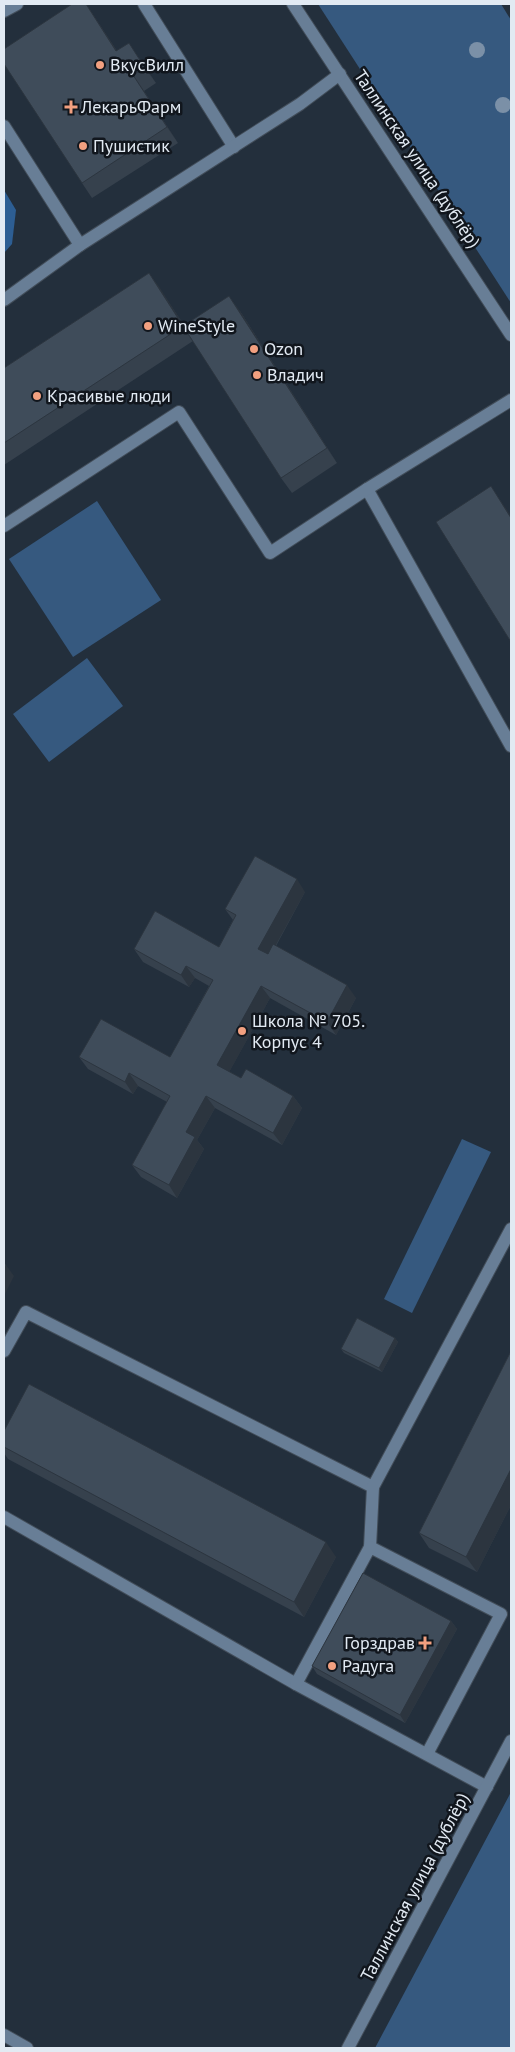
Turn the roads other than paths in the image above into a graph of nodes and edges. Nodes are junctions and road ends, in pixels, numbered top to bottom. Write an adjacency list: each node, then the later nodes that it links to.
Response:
1 (17, 4): 4 (street)
2 (144, 4): 7 (street)
3 (293, 4): 5 (street, Таллинская улица (дублёр))
4 (4, 11)
5 (340, 74): 7 (street); 10 (street, Таллинская улица (дублёр))
6 (4, 126): 8 (street)
7 (234, 147): 8 (street)
8 (80, 245): 9 (street)
9 (4, 300)
10 (511, 335)
11 (511, 400): 12 (street)
12 (367, 490): 13 (street); 14 (street)
13 (4, 526)
14 (511, 746)
15 (511, 1229): 17 (street)
16 (4, 1351): 17 (street)
17 (374, 1487): 19 (street)
18 (4, 1517): 20 (street)
19 (370, 1547): 20 (street); 22 (street)
20 (296, 1684): 22 (street)
21 (511, 1741): 23 (street, Таллинская улица (дублёр))
22 (427, 1754): 23 (street)
23 (488, 1788): 26 (street, Таллинская улица (дублёр))
24 (4, 2035): 25 (street)
25 (27, 2048)
26 (348, 2048)

